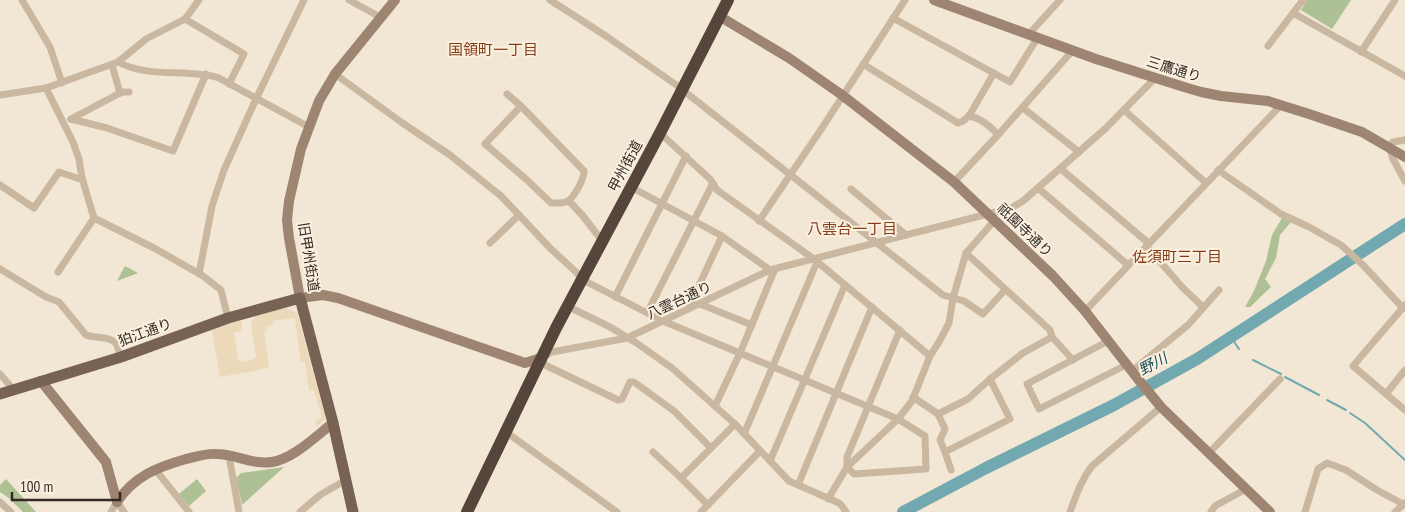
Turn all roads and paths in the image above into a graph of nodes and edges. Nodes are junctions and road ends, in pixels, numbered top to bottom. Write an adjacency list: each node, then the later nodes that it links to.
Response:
1 (22, 0): 29 (street)
2 (199, 0): 17 (street)
3 (304, 0): 38 (street)
4 (350, 0): 15 (street)
5 (395, 0): 15 (street, 旧甲州街道)
6 (550, 0): 32 (street)
7 (728, 0): 14 (highway, 甲州街道)
8 (905, 0): 16 (street)
9 (934, 0): 18 (street, 三鷹通り)
10 (1060, 0): 18 (street)
11 (1303, 0): 13 (street)
12 (1395, 0): 21 (street)
13 (1293, 13): 19 (street); 21 (street)
14 (719, 16): 32 (highway, 甲州街道); 37 (street, 祇園寺通り)
15 (380, 17): 25 (street, 旧甲州街道)
16 (893, 18): 23 (street); 26 (street)
17 (185, 19): 22 (street); 30 (street)
18 (1033, 36): 20 (street, 三鷹通り); 26 (street)
19 (1268, 46)
20 (1073, 50): 28 (street, 三鷹通り); 41 (street)
21 (1361, 52): 27 (street)
22 (115, 63): 24 (street); 29 (street); 34 (street)
23 (863, 64): 37 (street); 43 (street)
24 (206, 74): 30 (street); 44 (street)
25 (335, 74): 46 (street, 旧甲州街道); 68 (street)
26 (994, 74): 43 (street)
27 (1405, 76)
28 (1155, 78): 39 (street, 三鷹通り); 42 (street, 八雲台通り)
29 (62, 83): 31 (street)
30 (229, 84): 38 (street)
31 (46, 88): 36 (street); 45 (street)
32 (682, 90): 47 (highway, 甲州街道); 56 (street)
33 (129, 92): 34 (street)
34 (120, 94): 44 (street)
35 (507, 94): 40 (street)
36 (0, 95)
37 (842, 95): 56 (street); 59 (street, 祇園寺通り)
38 (256, 99): 46 (street); 85 (street)
39 (1281, 105): 50 (street, 三鷹通り); 55 (street)
40 (522, 106): 66 (street); 66 (street)
41 (1023, 108): 48 (street); 51 (street)
42 (1124, 110): 51 (street, 八雲台通り); 61 (street)
43 (969, 116): 48 (street)
44 (71, 119): 45 (street)
45 (64, 123): 57 (street)
46 (309, 127): 91 (street, 旧甲州街道)
47 (660, 133): 52 (street); 63 (highway, 甲州街道)
48 (998, 136): 59 (street)
49 (1405, 140): 50 (street)
50 (1389, 146): 53 (street, 三鷹通り); 58 (street)
51 (1078, 152): 54 (street, 八雲台通り)
52 (686, 156): 60 (street); 67 (street)
53 (1405, 157)
54 (1060, 169): 64 (street, 八雲台通り); 78 (street)
55 (1218, 170): 61 (street); 95 (street)
56 (790, 175): 72 (street); 76 (street)
57 (83, 180): 62 (street); 70 (street)
58 (1405, 181)
59 (954, 182): 69 (street, 祇園寺通り)
60 (713, 183): 71 (street); 72 (street)
61 (1206, 183): 78 (street)
62 (0, 185)
63 (631, 187): 67 (street); 75 (highway, 甲州街道)
64 (1038, 188): 69 (street, 八雲台通り); 81 (street)
65 (851, 189): 73 (street)
66 (569, 201): 75 (street)
67 (662, 204): 71 (street); 90 (street)
68 (519, 216): 77 (street); 86 (street)
69 (991, 217): 73 (street, 八雲台通り); 79 (street); 99 (street, 祇園寺通り)
70 (94, 218): 84 (street); 85 (street)
71 (694, 221): 74 (street); 100 (street)
72 (759, 221): 80 (street)
73 (906, 235): 76 (street, 八雲台通り)
74 (722, 236): 83 (street); 98 (street)
75 (602, 242): 86 (highway, 甲州街道)
76 (876, 242): 80 (street, 八雲台通り); 92 (street)
77 (490, 243)
78 (1147, 245): 81 (street); 97 (street)
79 (966, 253): 88 (street); 92 (street)
80 (816, 261): 83 (street, 八雲台通り); 87 (street); 113 (street)
81 (1128, 264): 99 (street)
82 (0, 269): 111 (street)
83 (773, 270): 93 (street, 八雲台通り); 103 (street)
84 (58, 272)
85 (199, 274): 101 (street)
86 (582, 279): 90 (street); 94 (highway, 甲州街道)
87 (845, 285): 96 (street); 119 (street)
88 (1005, 290): 92 (street); 106 (street)
89 (1219, 290): 97 (street)
90 (615, 297): 100 (street)
91 (300, 298): 101 (main road, 狛江通り); 109 (street); 132 (main road, 旧甲州街道)
92 (953, 298): 110 (street)
93 (700, 304): 98 (street, 八雲台通り); 103 (street)
94 (567, 306): 105 (street); 109 (highway, 甲州街道)
95 (1404, 306): 124 (street)
96 (872, 307): 104 (street); 122 (street)
97 (1203, 307): 115 (street)
98 (688, 309): 102 (street, 八雲台通り)
99 (1085, 311): 107 (street, 祇園寺通り)
100 (647, 313): 102 (street)
101 (228, 318): 111 (main road, 狛江通り)
102 (664, 321): 105 (street, 八雲台通り); 108 (street)
103 (752, 325): 108 (street)
104 (900, 330): 110 (street); 128 (street)
105 (627, 338): 109 (street, 八雲台通り); 127 (street)
106 (1052, 338): 112 (street); 117 (street)
107 (1108, 341): 112 (street); 115 (street, 祇園寺通り)
108 (740, 353): 113 (street); 127 (street)
109 (546, 355): 134 (highway, 甲州街道); 136 (street)
110 (930, 356): 125 (street)
111 (121, 357): 120 (main road, 狛江通り)
112 (1073, 360): 115 (street)
113 (773, 367): 119 (street); 135 (street)
114 (1405, 370): 124 (street)
115 (1132, 372): 126 (street, 祇園寺通り)
116 (0, 374): 121 (street)
117 (990, 379): 130 (street); 139 (street)
118 (1280, 379): 140 (street)
119 (805, 380): 122 (street); 142 (street)
120 (41, 381): 121 (main road, 狛江通り); 152 (street)
121 (13, 389): 123 (main road, 狛江通り)
122 (836, 393): 128 (street); 148 (street)
123 (0, 394)
124 (1386, 394): 129 (street)
125 (914, 397): 130 (street); 131 (street)
126 (1158, 404): 140 (street, 祇園寺通り); 166 (street)
127 (715, 406): 133 (street)
128 (869, 407): 131 (street); 143 (street)
129 (1405, 410)
130 (938, 414): 139 (street)
131 (898, 419): 143 (street); 143 (street)
132 (333, 423): 141 (street); 147 (main road, 旧甲州街道)
133 (735, 424): 135 (street); 136 (street)
134 (506, 432): 162 (highway); 163 (street)
135 (744, 434): 137 (street)
136 (711, 448): 146 (street)
137 (760, 451): 142 (street); 154 (street)
138 (653, 452): 146 (street)
139 (945, 452): 145 (street)
140 (1209, 452): 149 (street, 祇園寺通り)
141 (229, 456): 144 (street); 159 (street)
142 (770, 461): 148 (street)
143 (846, 467): 150 (street)
144 (155, 469): 152 (street); 158 (street)
145 (951, 470)
146 (681, 478): 154 (street)
147 (346, 480): 160 (street); 161 (main road, 旧甲州街道)
148 (798, 486): 150 (street)
149 (1246, 489): 167 (street); 168 (street, 祇園寺通り)
150 (828, 499): 165 (street)
151 (0, 502): 155 (street)
152 (117, 502): 156 (street); 157 (street)
153 (1404, 503): 169 (street); 170 (street)
154 (708, 505): 164 (street)
155 (11, 512)
156 (111, 512)
157 (124, 512)
158 (189, 512)
159 (239, 512)
160 (300, 512)
161 (353, 512)
162 (467, 512)
163 (616, 512)
164 (701, 512)
165 (846, 512)
166 (1070, 512)
167 (1211, 512)
168 (1270, 512)
169 (1306, 512)
170 (1395, 512)

